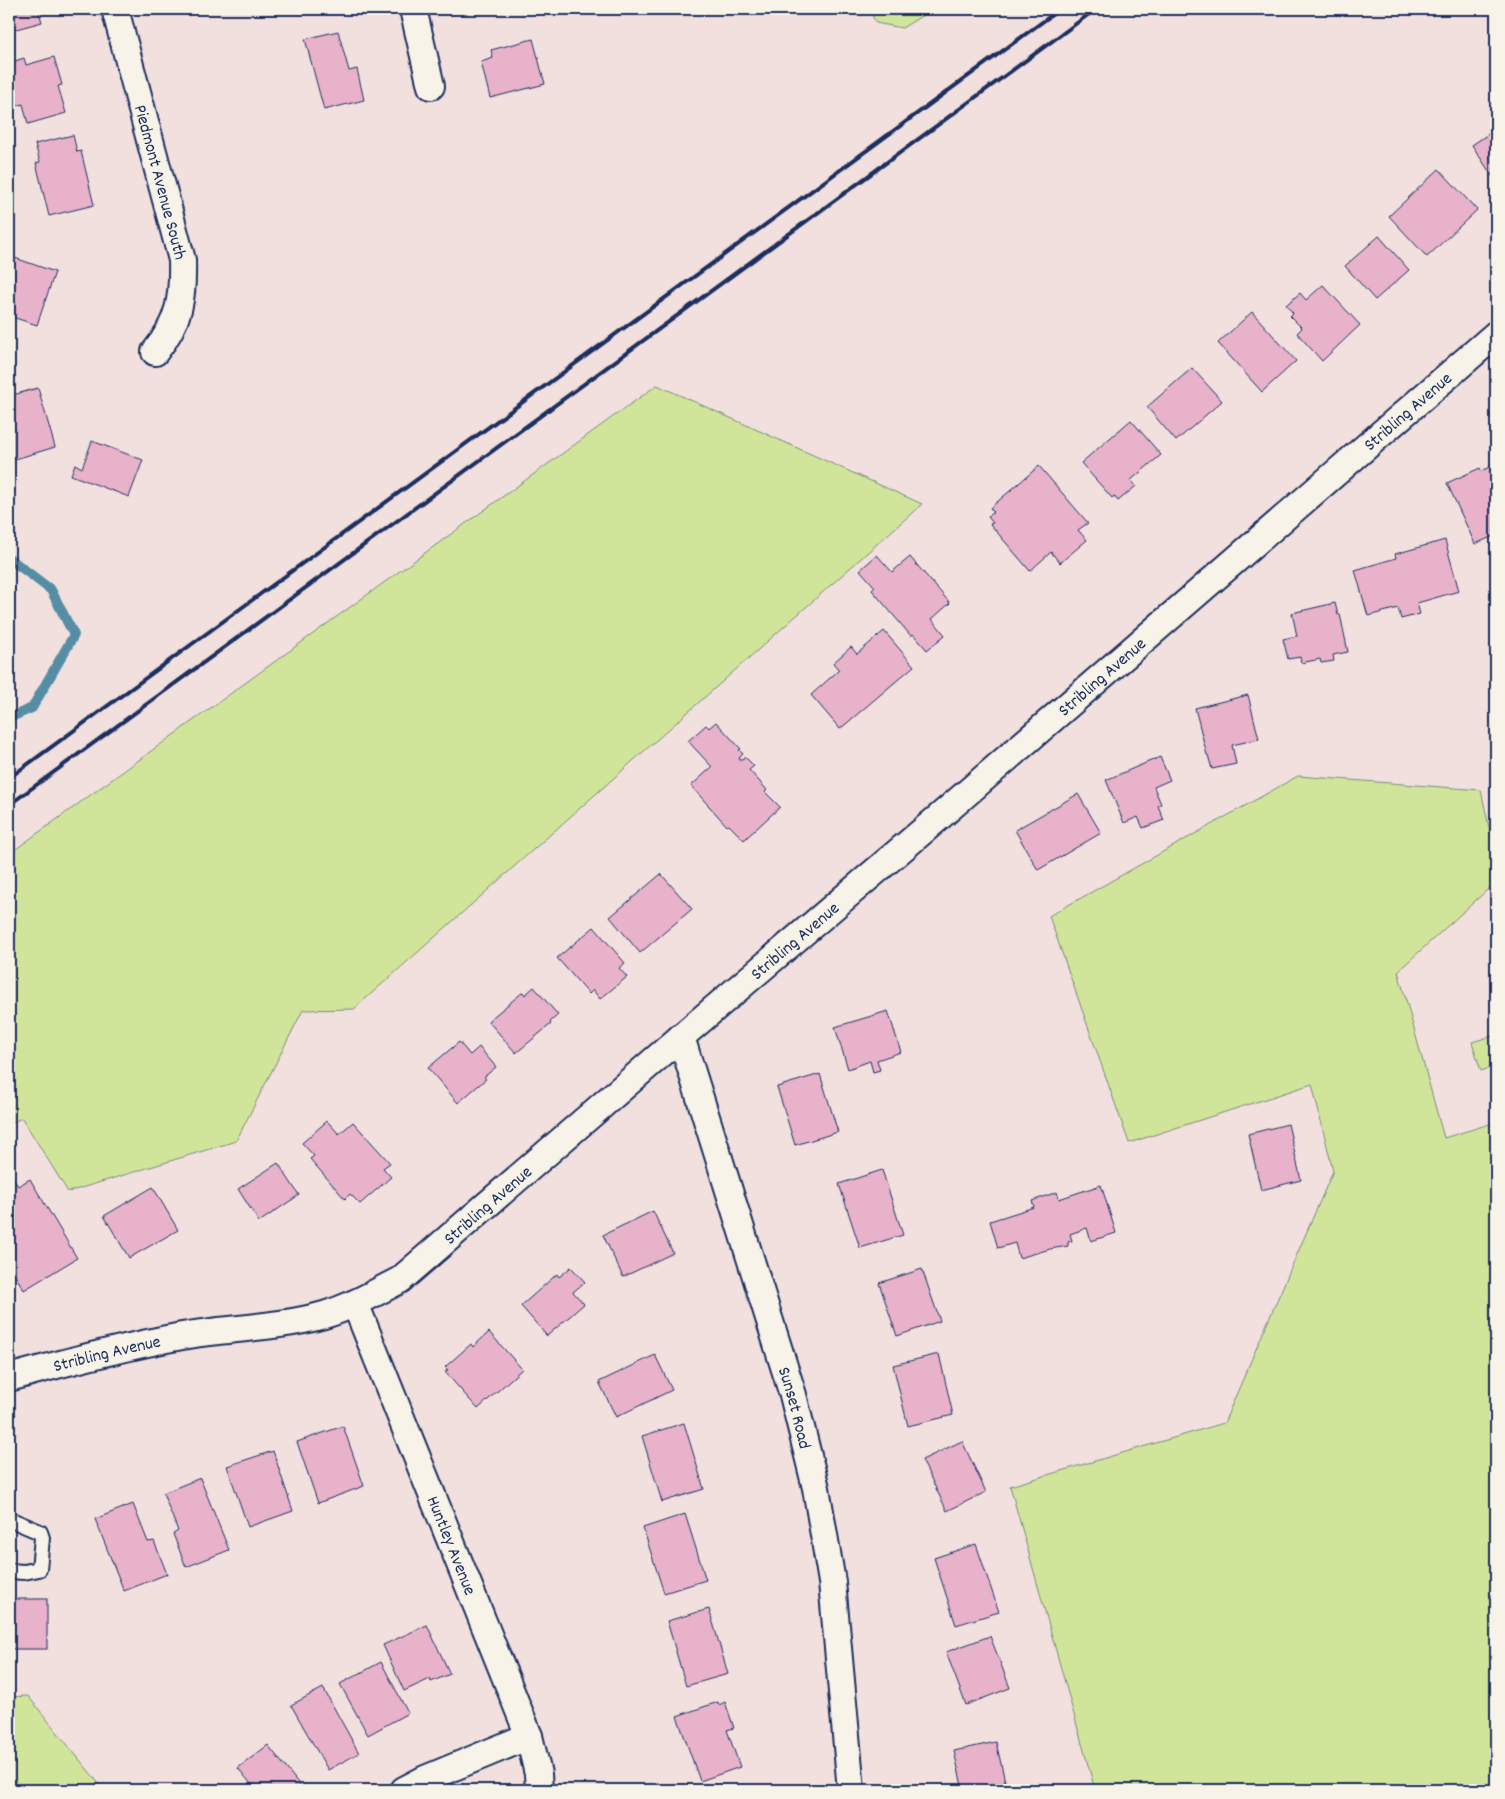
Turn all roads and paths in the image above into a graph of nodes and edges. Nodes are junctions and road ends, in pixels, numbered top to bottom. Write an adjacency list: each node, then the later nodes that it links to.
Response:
1 (114, 9): 5 (street, Piedmont Avenue South)
2 (413, 9): 3 (street)
3 (431, 86)
4 (1496, 334): 6 (street, Stribling Avenue)
5 (155, 352)
6 (681, 1037): 7 (street, Stribling Avenue); 14 (street, Sunset Road)
7 (355, 1303): 8 (street, Stribling Avenue); 11 (street, Huntley Avenue)
8 (9, 1378)
9 (9, 1519): 10 (lane)
10 (9, 1571)
11 (529, 1736): 12 (street); 13 (street, Huntley Avenue)
12 (404, 1790)
13 (539, 1790)
14 (851, 1790)

